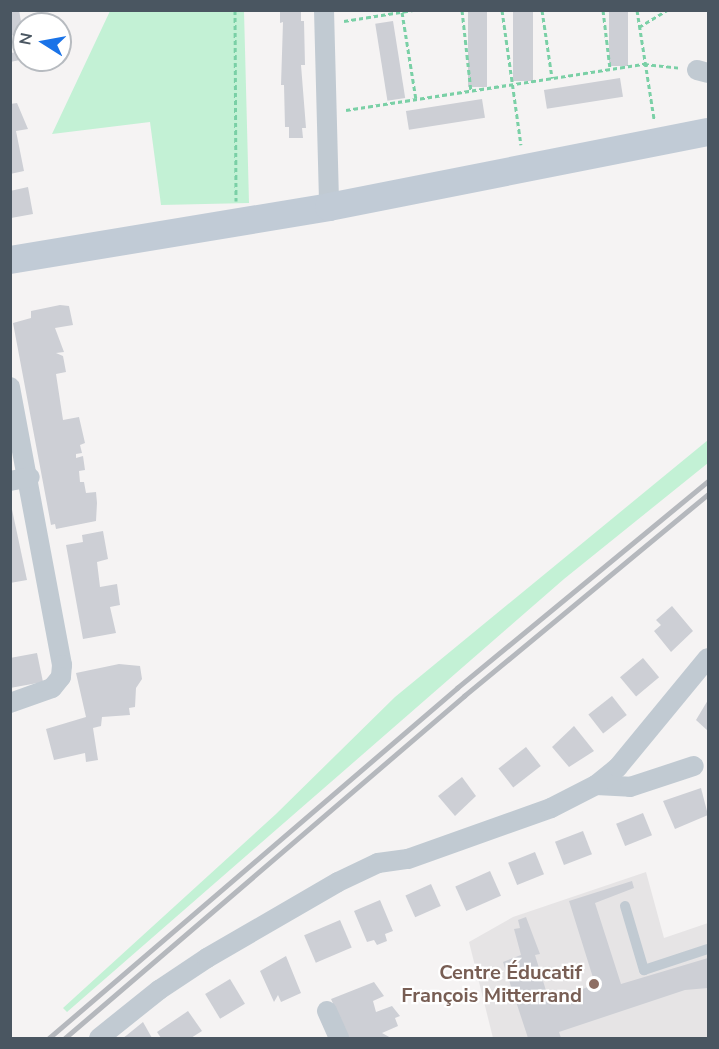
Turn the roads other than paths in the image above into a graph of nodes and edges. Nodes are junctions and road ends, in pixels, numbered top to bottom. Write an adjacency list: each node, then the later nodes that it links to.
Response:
1 (324, 17): 3 (street)
2 (708, 132): 3 (main road)
3 (329, 207): 4 (main road)
4 (10, 260)
5 (10, 387): 6 (street)
6 (20, 479): 8 (street)
7 (708, 658): 10 (street)
8 (10, 703)
9 (694, 766): 10 (street)
10 (596, 784): 14 (street)
11 (626, 906): 12 (lane)
12 (708, 949)
13 (327, 1011): 15 (street)
14 (99, 1038)
15 (339, 1038)

